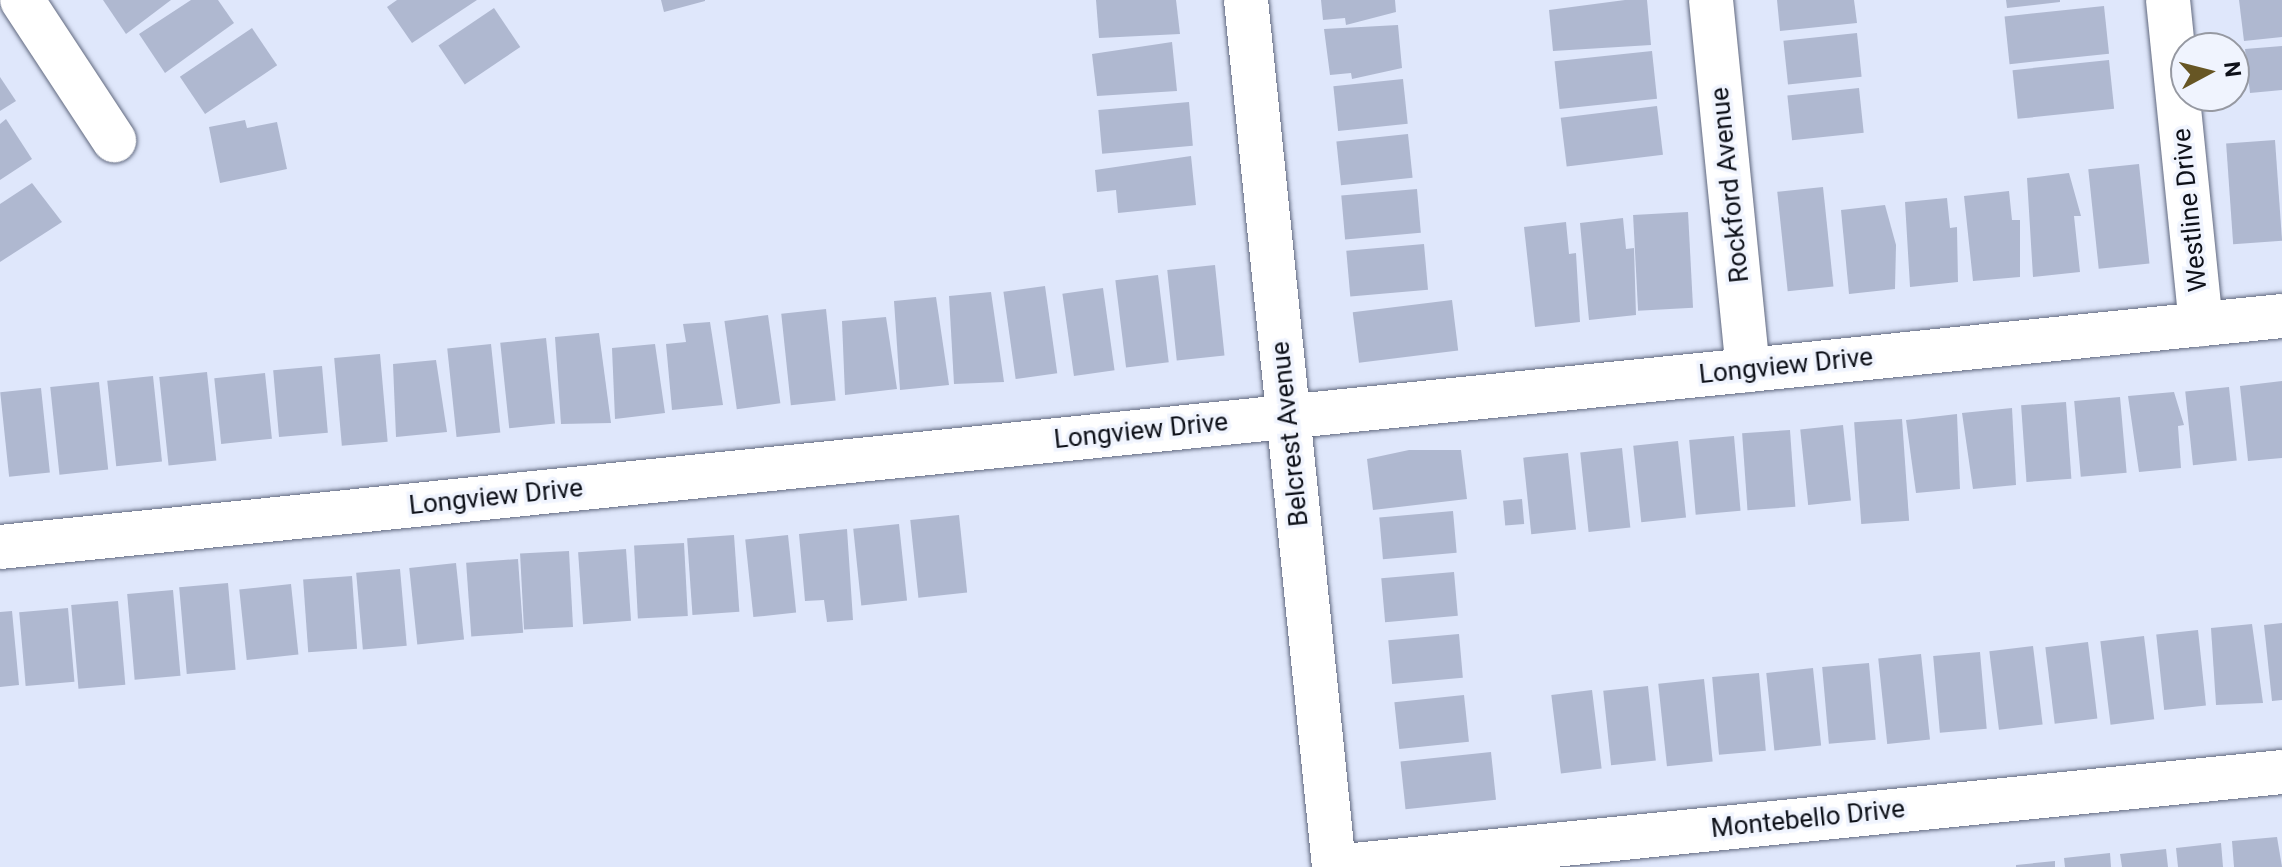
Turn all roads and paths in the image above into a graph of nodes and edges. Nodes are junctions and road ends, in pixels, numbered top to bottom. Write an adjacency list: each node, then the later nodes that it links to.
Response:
1 (22, 0): 5 (street)
2 (1246, 0): 9 (street, Belcrest Avenue)
3 (1711, 0): 8 (street, Rockford Avenue)
4 (2168, 0): 7 (street, Westline Drive)
5 (114, 140)
6 (2282, 316): 7 (street, Longview Drive)
7 (2201, 324): 8 (street, Longview Drive)
8 (1748, 370): 9 (street, Longview Drive)
9 (1288, 416): 10 (street, Longview Drive); 12 (street, Belcrest Avenue)
10 (0, 547)
11 (2282, 772): 12 (street, Montebello Drive)
12 (1334, 867)

